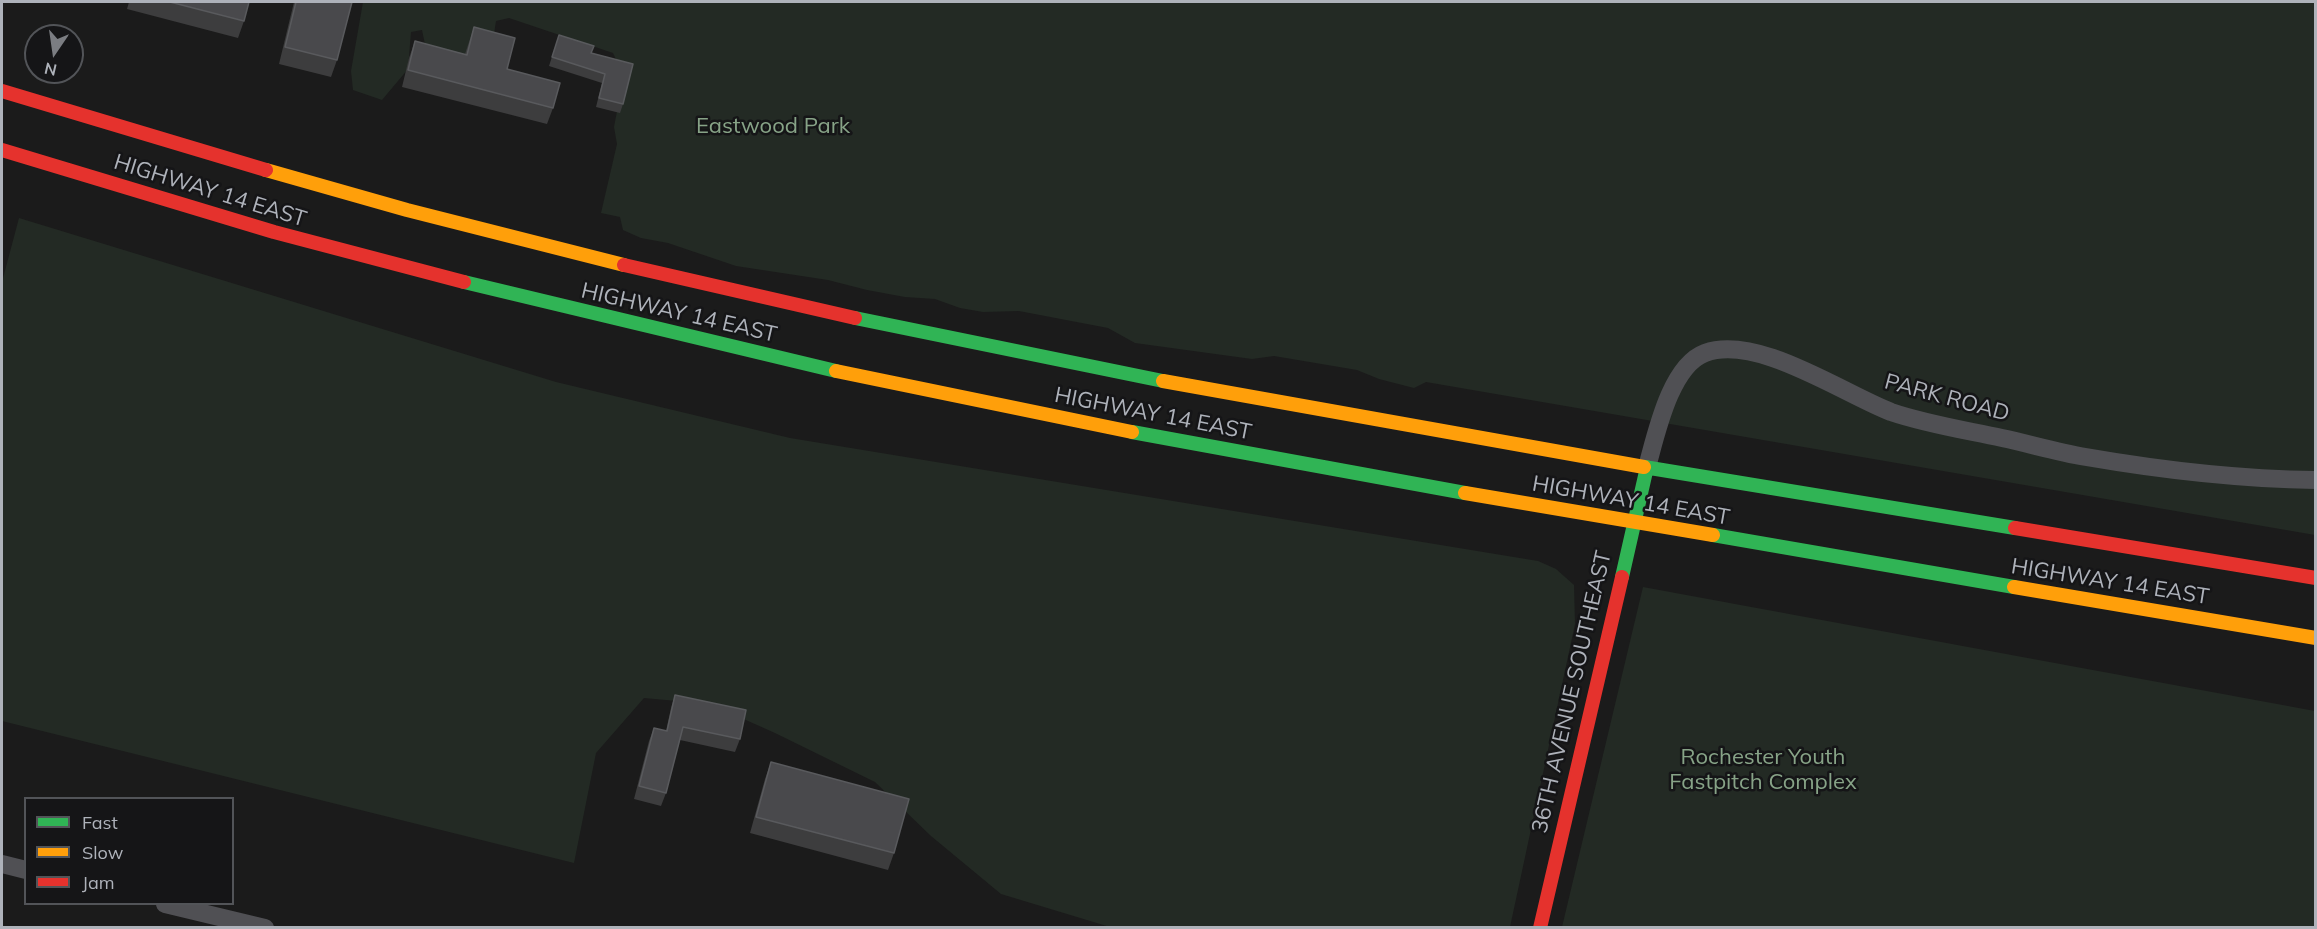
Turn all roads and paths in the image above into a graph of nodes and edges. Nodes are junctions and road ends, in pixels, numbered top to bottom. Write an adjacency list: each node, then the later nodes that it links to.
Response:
1 (2, 91): 3 (main road, HIGHWAY 14 EAST)
2 (2, 150): 5 (main road, HIGHWAY 14 EAST)
3 (1647, 467): 4 (street, PARK ROAD); 5 (main road, 36TH AVENUE SOUTHEAST); 6 (main road, HIGHWAY 14 EAST)
4 (2316, 480)
5 (1633, 523): 7 (main road, HIGHWAY 14 EAST); 12 (main road, 36TH AVENUE SOUTHEAST)
6 (2316, 578)
7 (2316, 638)
8 (2, 864): 9 (street)
9 (24, 870)
10 (173, 905): 11 (street)
11 (265, 927)
12 (1540, 927)

